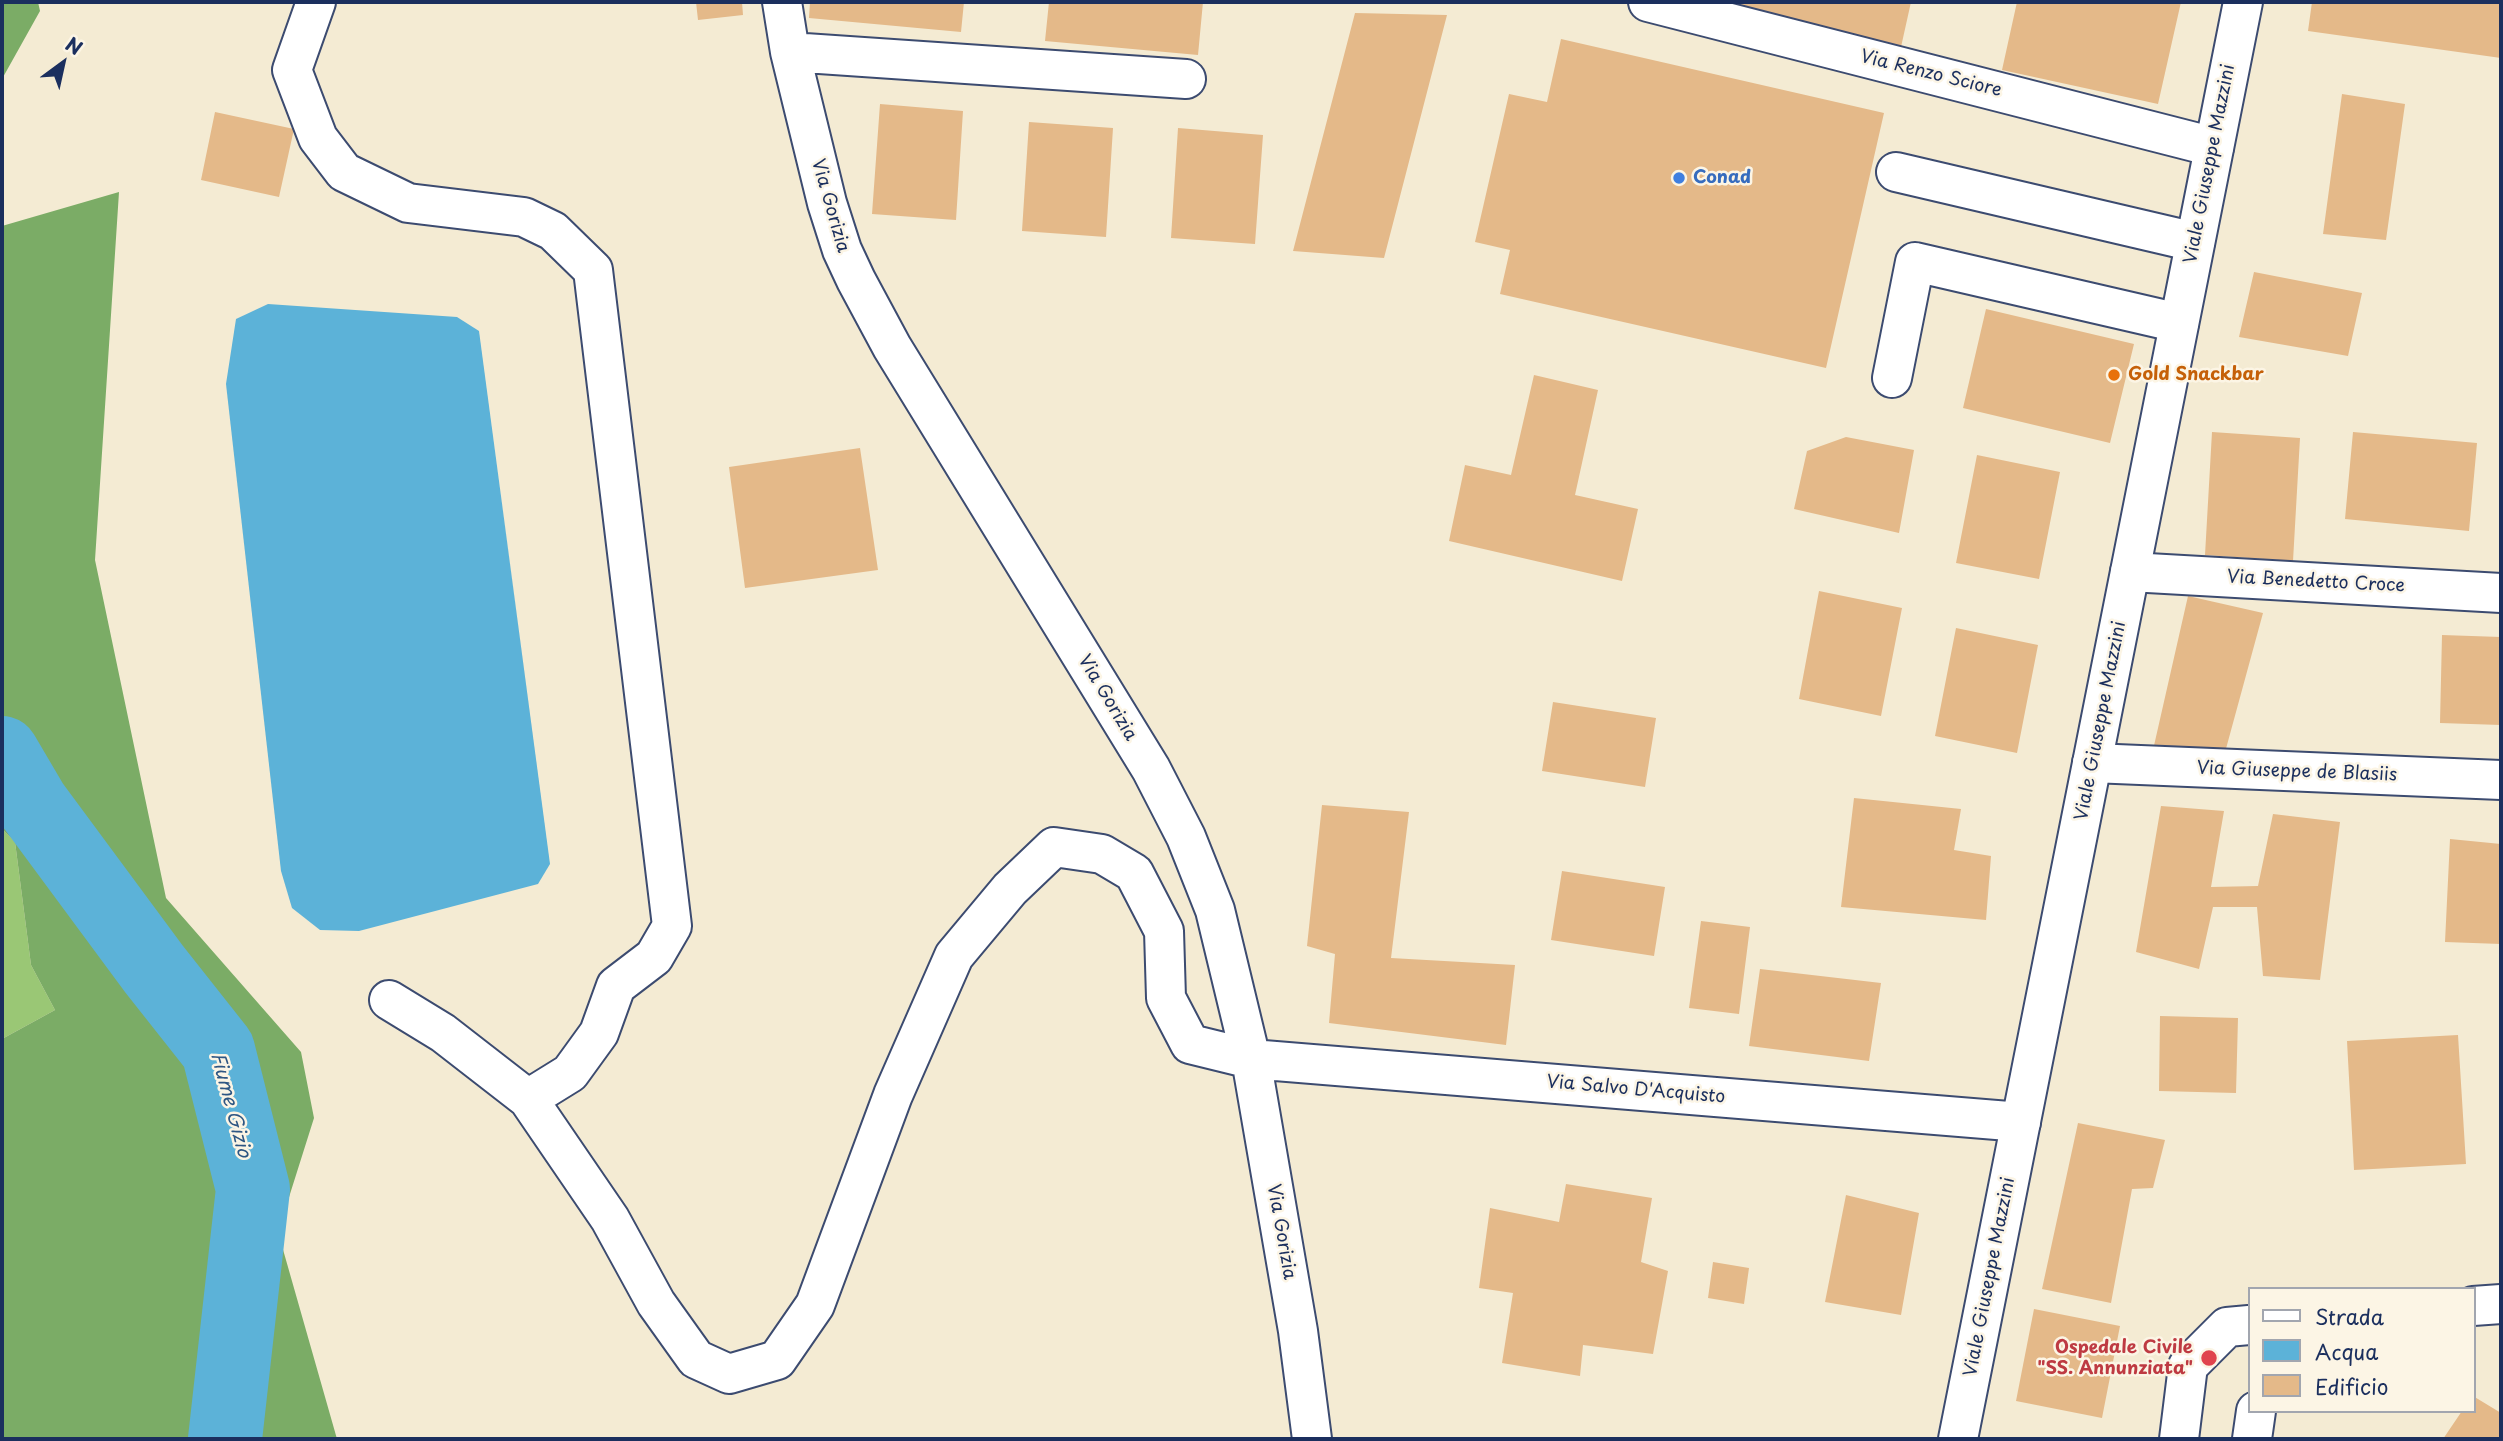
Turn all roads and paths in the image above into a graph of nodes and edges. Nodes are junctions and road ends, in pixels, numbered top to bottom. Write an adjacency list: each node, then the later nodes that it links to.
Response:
1 (316, 2): 18 (street)
2 (782, 2): 5 (street, Via Gorizia)
3 (1648, 2): 7 (street, Via Renzo Sciore)
4 (2242, 2): 7 (street, Viale Giuseppe Mazzini)
5 (790, 52): 6 (street); 17 (street, Via Gorizia)
6 (1186, 79)
7 (2214, 147): 9 (street, Viale Giuseppe Mazzini)
8 (1896, 172): 9 (street)
9 (2195, 242): 10 (street, Viale Giuseppe Mazzini)
10 (2179, 323): 11 (street); 12 (street, Viale Giuseppe Mazzini)
11 (1892, 378)
12 (2130, 572): 13 (street, Via Benedetto Croce); 14 (street, Viale Giuseppe Mazzini)
13 (2501, 593)
14 (2092, 764): 15 (street, Via Giuseppe de Blasiis); 19 (street, Viale Giuseppe Mazzini)
15 (2501, 780)
16 (389, 1000): 18 (street)
17 (1251, 1059): 18 (street, Via Salvo D'Acquisto); 19 (street, Via Salvo D'Acquisto); 24 (street, Via Gorizia)
18 (528, 1099)
19 (2021, 1122): 25 (street, Viale Giuseppe Mazzini)
20 (2501, 1304): 21 (street)
21 (2475, 1306)
22 (2248, 1325): 26 (street)
23 (2256, 1413): 27 (street)
24 (1312, 1439)
25 (1958, 1439)
26 (2179, 1439)
27 (2252, 1439)

